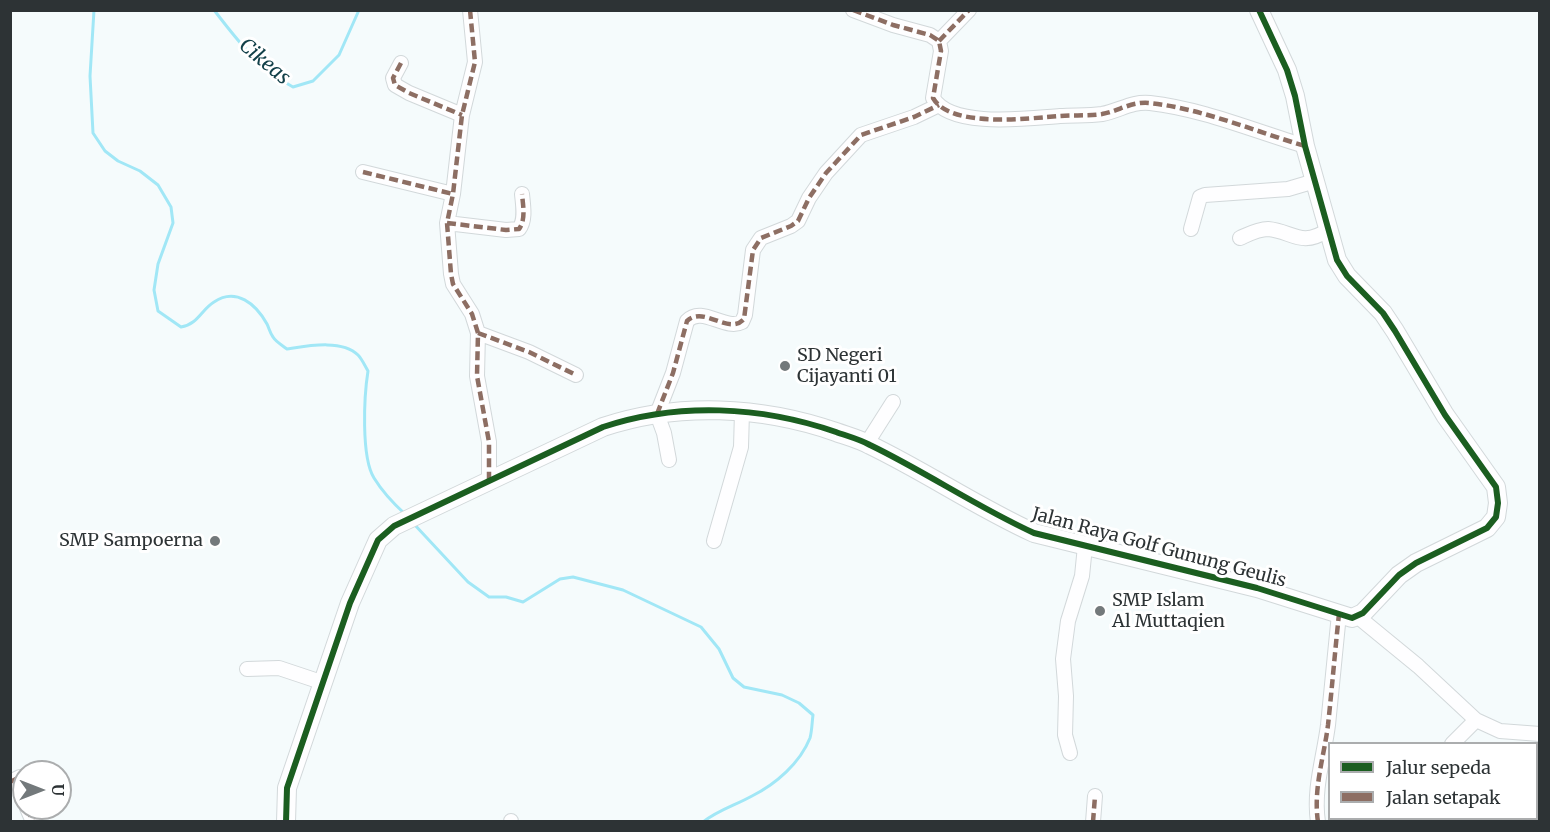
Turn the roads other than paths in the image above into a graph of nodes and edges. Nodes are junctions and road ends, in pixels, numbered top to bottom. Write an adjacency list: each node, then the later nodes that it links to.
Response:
1 (470, 10): 8 (street)
2 (853, 10): 5 (street)
3 (969, 10): 5 (street)
4 (1259, 10): 9 (main road)
5 (939, 41): 7 (street)
6 (401, 63): 8 (street)
7 (939, 105): 9 (street); 22 (street)
8 (462, 115): 12 (street)
9 (1305, 146): 11 (main road)
10 (363, 172): 12 (street)
11 (1315, 181): 15 (street); 16 (main road)
12 (453, 194): 14 (street)
13 (522, 194): 14 (street)
14 (447, 223): 18 (street)
15 (1191, 229)
16 (1328, 230): 17 (street); 28 (main road)
17 (1240, 238)
18 (478, 333): 19 (street); 25 (street)
19 (576, 375)
20 (893, 402): 23 (street)
21 (742, 412): 22 (main road, Jalan Raya Golf Gunung Geulis); 23 (main road, Jalan Raya Golf Gunung Geulis); 26 (street)
22 (657, 414): 24 (street); 25 (main road, Jalan Raya Golf Gunung Geulis)
23 (867, 443): 27 (main road, Jalan Raya Golf Gunung Geulis)
24 (669, 460)
25 (489, 481): 30 (main road, Jalan Raya Golf Gunung Geulis)
26 (714, 541)
27 (1085, 546): 28 (main road, Jalan Raya Golf Gunung Geulis); 34 (street)
28 (1348, 615): 31 (street); 38 (street)
29 (247, 669): 30 (street)
30 (324, 683): 36 (main road, Jalan Raya Golf Gunung Geulis)
31 (1476, 720): 32 (street); 33 (street)
32 (1539, 734)
33 (1454, 742)
34 (1070, 753)
35 (1095, 796): 37 (street)
36 (286, 822)
37 (1093, 822)
38 (1318, 822)

